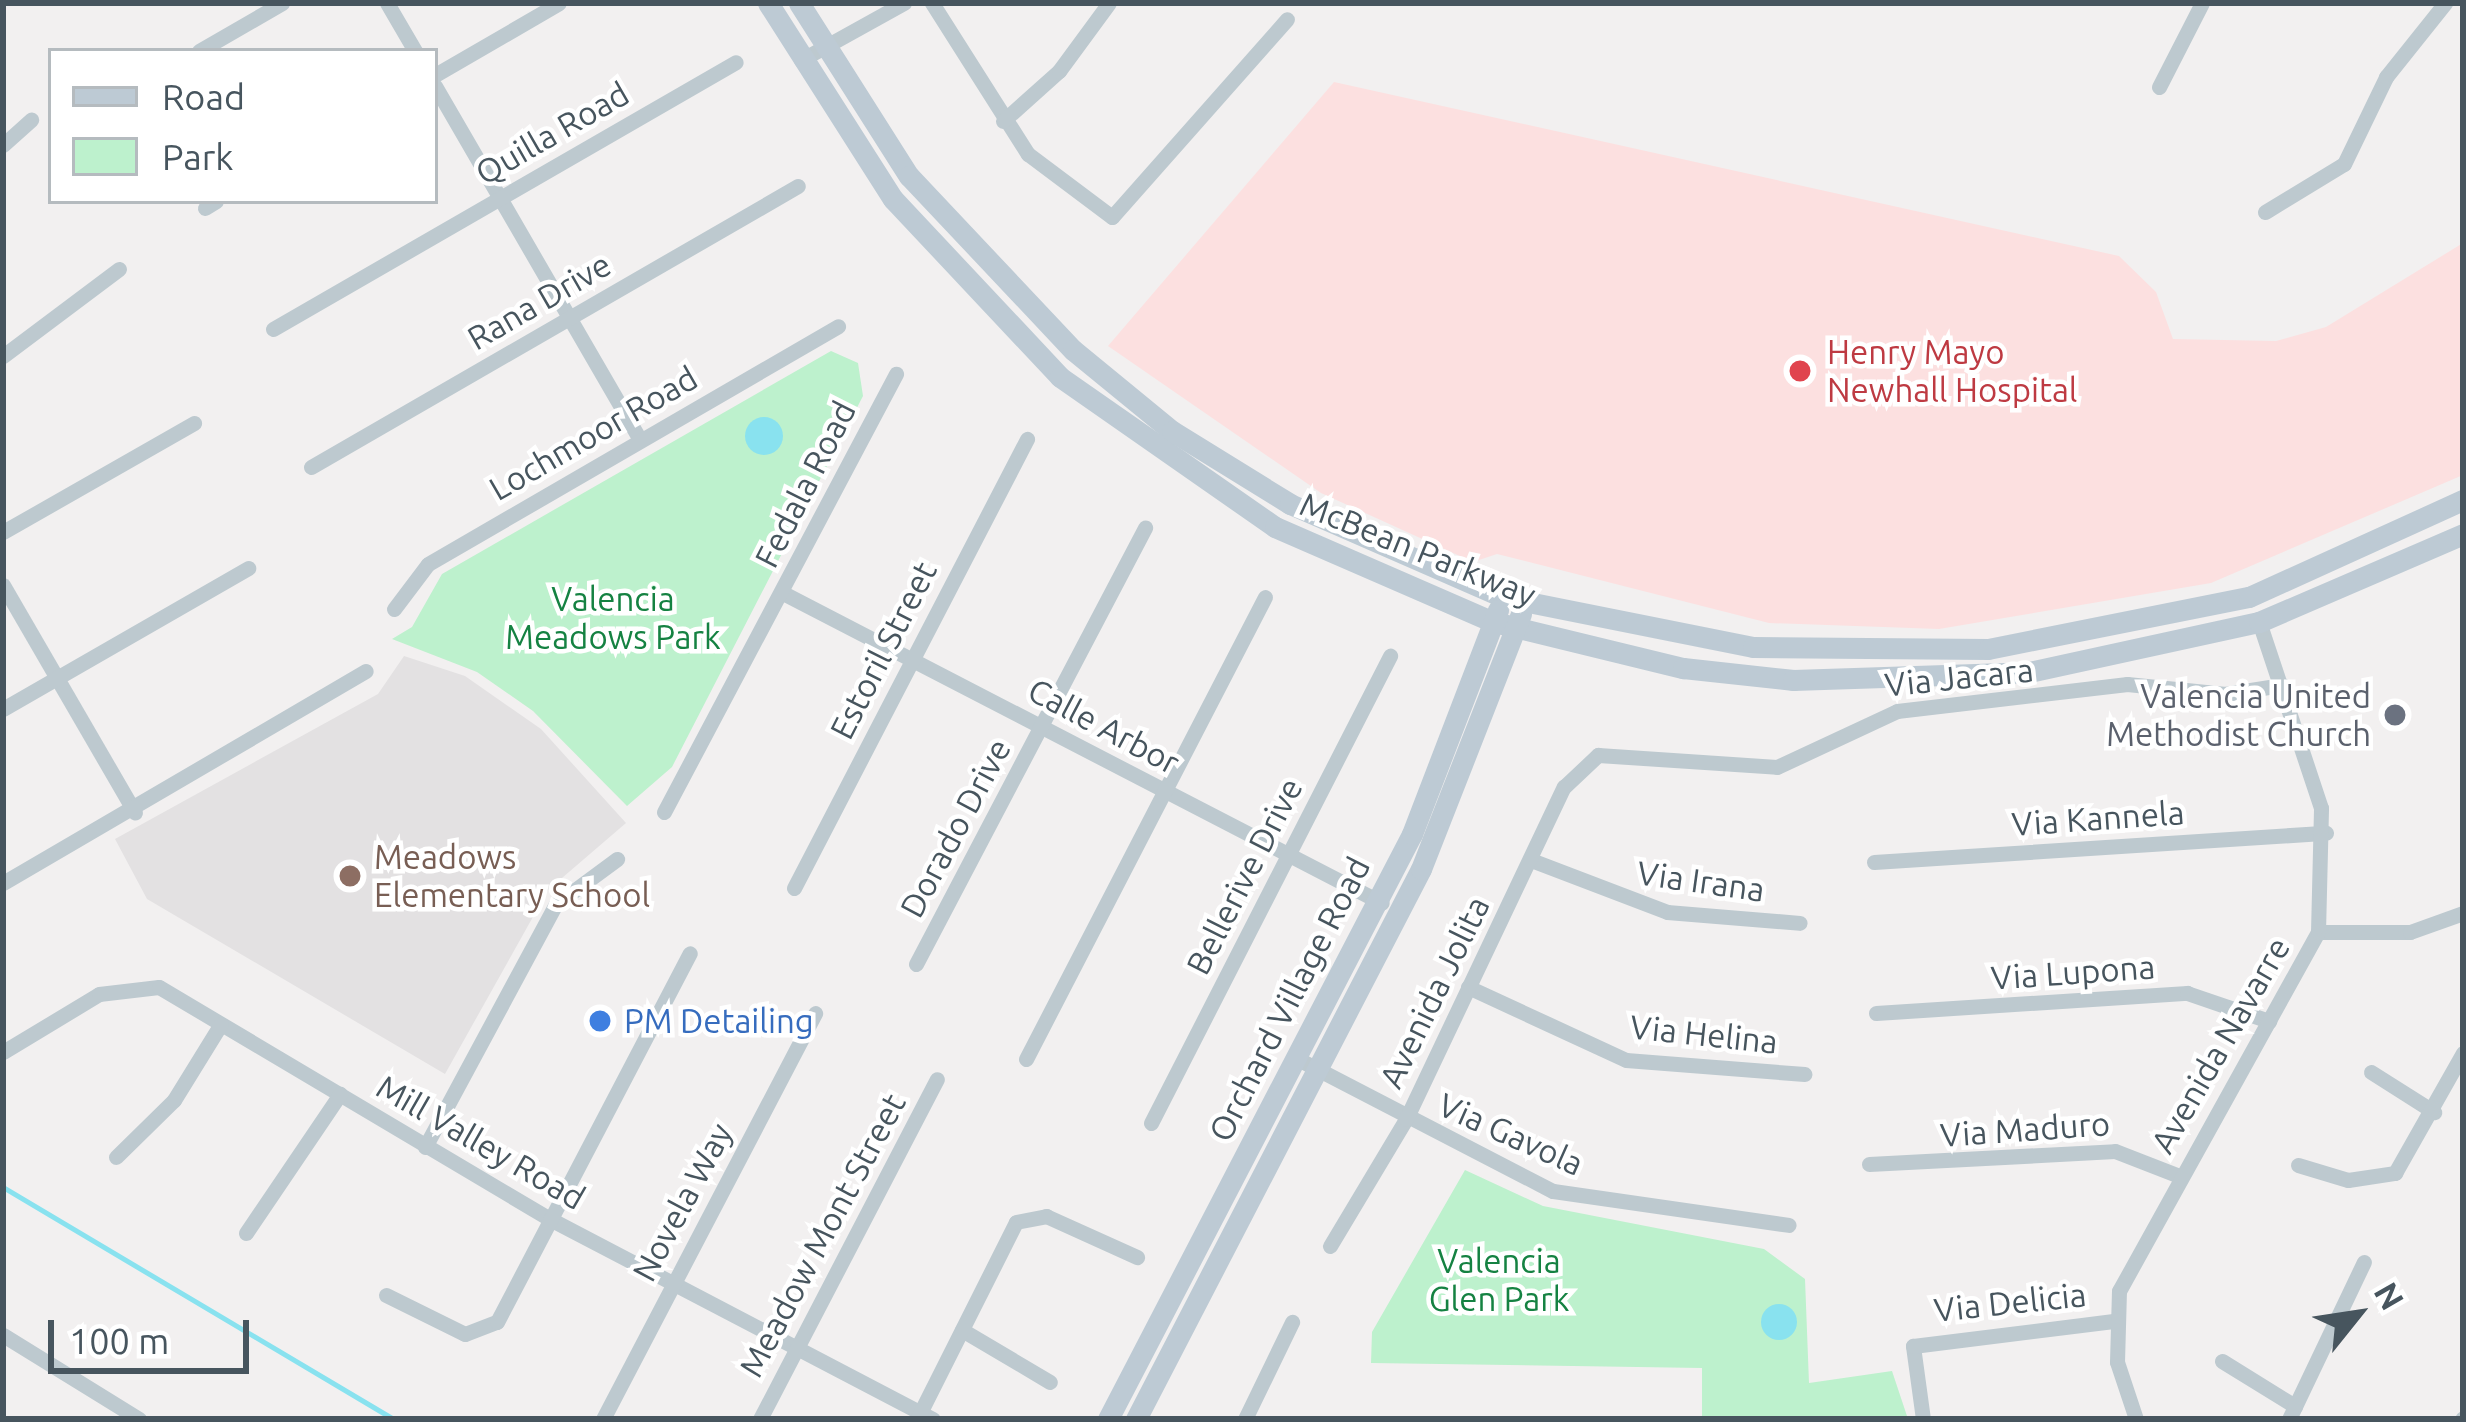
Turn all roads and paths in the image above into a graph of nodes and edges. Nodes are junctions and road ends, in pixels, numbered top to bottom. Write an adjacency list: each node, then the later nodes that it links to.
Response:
1 (282, 3): 12 (street)
2 (387, 3): 13 (street)
3 (559, 3): 17 (street)
4 (768, 3): 15 (main road, McBean Parkway)
5 (799, 3): 14 (main road, McBean Parkway)
6 (904, 3): 14 (street)
7 (932, 3): 21 (street)
8 (1108, 3): 21 (street)
9 (2202, 3): 18 (street)
10 (2445, 3): 25 (street)
11 (1287, 19): 21 (street)
12 (204, 48)
13 (413, 48)
14 (825, 48): 15 (street); 34 (main road, McBean Parkway)
15 (801, 60): 33 (main road, McBean Parkway)
16 (736, 62): 24 (street, Quilla Road)
17 (438, 73)
18 (2159, 87)
19 (438, 91): 24 (street)
20 (31, 120): 22 (street)
21 (1003, 121)
22 (3, 145)
23 (798, 186): 27 (street, Rana Drive)
24 (499, 198): 27 (street); 29 (street, Quilla Road)
25 (2265, 212)
26 (119, 268): 30 (street)
27 (569, 318): 35 (street); 37 (street, Rana Drive)
28 (838, 326): 35 (street, Lochmoor Road)
29 (273, 329)
30 (3, 356)
31 (896, 374): 44 (street, Fedala Road)
32 (194, 423): 40 (street)
33 (1126, 430): 34 (main road); 49 (main road, McBean Parkway)
34 (1172, 431): 46 (main road, McBean Parkway)
35 (640, 439): 47 (street, Lochmoor Road)
36 (1027, 440): 51 (street, Estoril Street)
37 (311, 467)
38 (2463, 500): 46 (main road, McBean Parkway)
39 (1145, 527): 56 (street, Dorado Drive)
40 (3, 532)
41 (2463, 534): 48 (main road, McBean Parkway)
42 (248, 568): 53 (street)
43 (3, 585): 53 (street)
44 (782, 592): 51 (street, Calle Arbor); 59 (street, Fedala Road)
45 (1265, 597): 58 (street)
46 (1514, 600): 49 (main road, Orchard Village Road)
47 (394, 609)
48 (2260, 622): 49 (main road, McBean Parkway); 54 (street, Avenida Navarre)
49 (1506, 625): 68 (main road, Orchard Village Road); 69 (main road, Orchard Village Road)
50 (1390, 656): 62 (street, Bellerive Drive)
51 (912, 660): 56 (street, Calle Arbor); 67 (street, Estoril Street)
52 (366, 671): 60 (street)
53 (57, 678): 55 (street); 60 (street)
54 (2282, 685): 57 (street, Via Jacara); 61 (street, Avenida Navarre)
55 (3, 709)
56 (1042, 727): 58 (street, Calle Arbor); 74 (street, Dorado Drive)
57 (1586, 762): 64 (street, Avenida Jolita)
58 (1164, 790): 62 (street, Calle Arbor); 83 (street)
59 (664, 812)
60 (135, 813): 66 (street)
61 (2326, 833): 65 (street, Via Kannela); 72 (street, Avenida Navarre)
62 (1288, 855): 68 (street, Calle Arbor); 91 (street, Bellerive Drive)
63 (617, 859): 92 (street)
64 (1532, 860): 71 (street, Via Irana); 75 (street, Avenida Jolita)
65 (1874, 862)
66 (3, 884)
67 (794, 888)
68 (1378, 900): 69 (street, Calle Arbor); 82 (main road, Orchard Village Road)
69 (1399, 911): 84 (main road, Orchard Village Road)
70 (2463, 913): 72 (street)
71 (1800, 923)
72 (2318, 932): 78 (street, Avenida Navarre)
73 (690, 953): 97 (street)
74 (916, 964)
75 (1468, 987): 86 (street, Via Helina); 90 (street, Avenida Jolita)
76 (815, 1013): 103 (street, Novela Way)
77 (1876, 1013): 78 (street, Via Lupona)
78 (2269, 1022): 96 (street, Avenida Navarre)
79 (221, 1024): 80 (street, Mill Valley Road); 88 (street, Mill Valley Road); 93 (street)
80 (3, 1052)
81 (2463, 1053): 89 (street)
82 (1296, 1058): 84 (street, Via Gavola); 117 (main road, Orchard Village Road)
83 (1026, 1059)
84 (1316, 1070): 90 (street, Via Gavola); 118 (main road, Orchard Village Road)
85 (2371, 1072): 89 (street)
86 (1804, 1074)
87 (937, 1079): 109 (street, Meadow Mont Street)
88 (340, 1094): 92 (street, Mill Valley Road); 99 (street)
89 (2434, 1112): 95 (street)
90 (1406, 1119): 98 (street, Via Gavola); 100 (street, Avenida Jolita)
91 (1151, 1123)
92 (425, 1147): 97 (street, Mill Valley Road)
93 (116, 1157)
94 (1869, 1164): 96 (street, Via Maduro)
95 (2298, 1165)
96 (2179, 1176): 105 (street, Avenida Navarre)
97 (550, 1219): 103 (street, Mill Valley Road); 104 (street)
98 (1789, 1225)
99 (246, 1233)
100 (1330, 1246)
101 (1137, 1257): 107 (street)
102 (2364, 1262): 112 (street)
103 (673, 1285): 109 (street, Mill Valley Road); 115 (street, Novela Way)
104 (386, 1295)
105 (2115, 1321): 120 (street, Via Delicia); 121 (street, Avenida Navarre)
106 (1292, 1322): 119 (street)
107 (962, 1330): 111 (street); 113 (street)
108 (3, 1335): 114 (street)
109 (796, 1348): 113 (street, Mill Valley Road); 116 (street, Meadow Mont Street)
110 (2222, 1361): 112 (street)
111 (1050, 1382)
112 (2292, 1412)
113 (923, 1417)
114 (140, 1419)
115 (603, 1419)
116 (760, 1419)
117 (1108, 1419)
118 (1136, 1419)
119 (1245, 1419)
120 (1923, 1419)
121 (2137, 1419)

